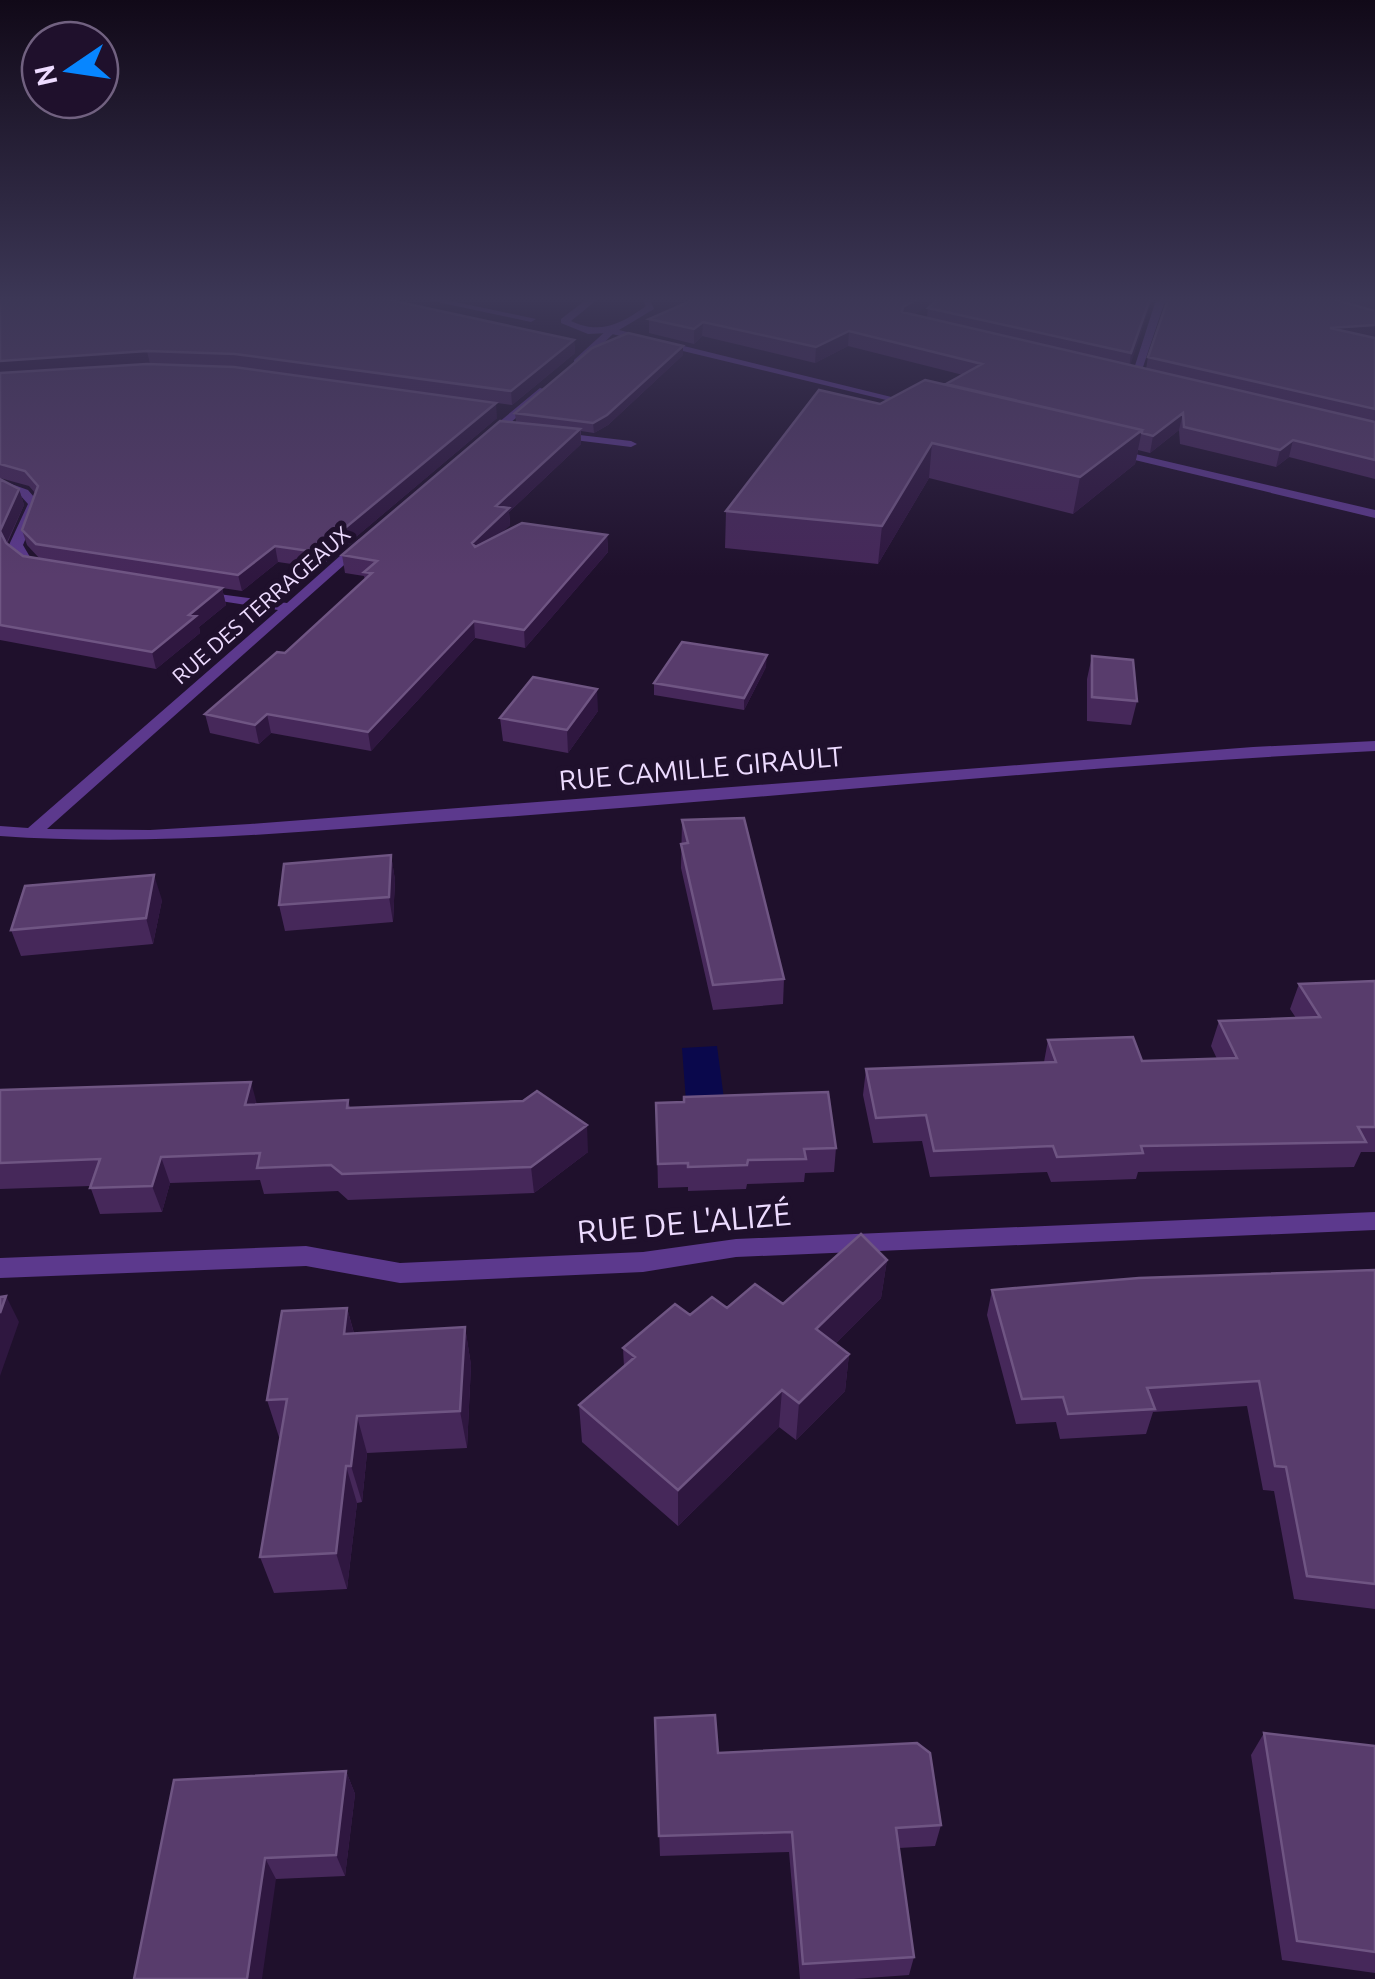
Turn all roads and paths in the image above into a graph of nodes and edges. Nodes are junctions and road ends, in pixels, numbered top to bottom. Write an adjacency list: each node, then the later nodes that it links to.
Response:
1 (541, 391): 5 (street)
2 (859, 391): 3 (street)
3 (920, 406)
4 (496, 410): 5 (street)
5 (515, 413): 6 (street)
6 (498, 428): 7 (street); 11 (street)
7 (522, 431)
8 (540, 433): 9 (street)
9 (631, 444)
10 (1092, 447): 13 (street)
11 (468, 454)
12 (0, 484): 15 (street)
13 (1375, 514)
14 (378, 530): 17 (street, RUE DES TERRAGEAUX)
15 (51, 570)
16 (189, 592): 17 (street)
17 (288, 607): 20 (street, RUE DES TERRAGEAUX)
18 (1375, 746): 20 (street, RUE CAMILLE GIRAULT)
19 (0, 831): 20 (street, RUE CAMILLE GIRAULT)
20 (31, 834)
21 (1375, 1221): 22 (street, RUE DE L'ALIZÉ)
22 (0, 1268)

